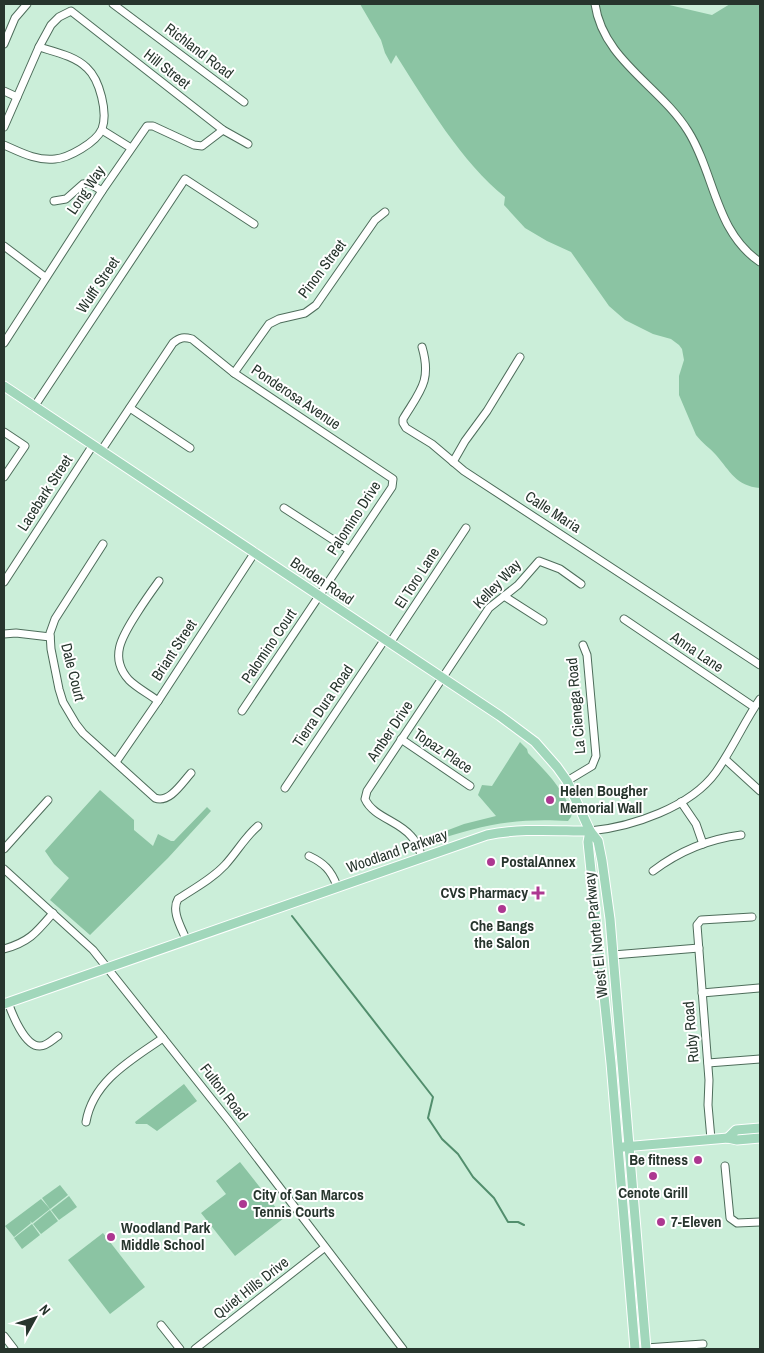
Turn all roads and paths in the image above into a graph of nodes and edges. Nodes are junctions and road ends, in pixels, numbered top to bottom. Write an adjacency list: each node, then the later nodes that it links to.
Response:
1 (27, 4): 4 (street)
2 (113, 4): 8 (street, Richland Road)
3 (595, 4): 20 (street)
4 (4, 44)
5 (39, 47): 7 (street); 10 (street); 11 (street, Hill Street)
6 (4, 91): 7 (street)
7 (17, 97): 9 (street)
8 (244, 102)
9 (4, 127)
10 (102, 130): 13 (street); 14 (street)
11 (223, 130): 12 (street, Hill Street); 14 (street, Long Way)
12 (248, 144)
13 (4, 145)
14 (131, 148): 15 (street, Long Way)
15 (102, 191): 16 (street); 21 (street, Long Way)
16 (54, 201)
17 (385, 212): 25 (street, Pinon Street)
18 (254, 224): 27 (street, Wulff Street)
19 (4, 246): 21 (street)
20 (760, 262)
21 (46, 277): 22 (street, Long Way)
22 (4, 343)
23 (422, 347): 33 (street, Calle Maria)
24 (520, 357): 33 (street)
25 (234, 373): 28 (street, Ponderosa Avenue); 35 (street, Ponderosa Avenue)
26 (4, 386): 27 (main road, Borden Road)
27 (34, 406): 30 (main road, Borden Road)
28 (130, 408): 31 (street); 32 (street)
29 (4, 432): 34 (street)
30 (93, 445): 32 (main road, Borden Road); 42 (street, Lacebark Street)
31 (190, 448)
32 (102, 451): 40 (main road, Borden Road)
33 (453, 462): 52 (street, Calle Maria)
34 (4, 477)
35 (392, 479): 39 (street, Palomino Drive)
36 (284, 508): 39 (street)
37 (466, 528): 50 (street, El Toro Lane)
38 (103, 544): 49 (street, Dale Court)
39 (349, 550): 44 (street, Palomino Drive)
40 (255, 552): 44 (main road, Borden Road); 55 (street, Briant Street)
41 (159, 580): 55 (street)
42 (4, 582)
43 (581, 584): 45 (street, Kelley Way)
44 (320, 595): 50 (main road, Borden Road); 57 (street, Palomino Court)
45 (504, 596): 47 (street); 53 (street, Kelley Way)
46 (624, 619): 56 (street, Anna Lane)
47 (543, 621)
48 (4, 634): 49 (street)
49 (50, 637): 60 (street, Dale Court)
50 (388, 641): 53 (main road, Borden Road); 64 (street, Tierra Dura Road)
51 (583, 645): 62 (street, La Cienega Road)
52 (760, 665)
53 (442, 678): 58 (street, Amber Drive); 62 (main road, Borden Road)
54 (760, 699): 56 (street, Woodland Parkway)
55 (158, 700): 60 (street, Briant Street)
56 (754, 707): 59 (street, Woodland Parkway)
57 (242, 712)
58 (400, 739): 63 (street, Topaz Place); 74 (street, Amber Drive)
59 (725, 759): 65 (street); 67 (street, Woodland Parkway)
60 (116, 762): 61 (street, Dale Court)
61 (191, 773)
62 (568, 781): 69 (main road, Borden Road)
63 (470, 786)
64 (285, 788)
65 (760, 791)
66 (48, 800): 72 (street)
67 (681, 802): 69 (street, Woodland Parkway); 71 (street)
68 (258, 826): 80 (street)
69 (590, 831): 74 (main road, Woodland Parkway); 83 (main road, West El Norte Parkway); 98 (main road, West El Norte Parkway)
70 (740, 835): 71 (street)
71 (703, 844): 76 (street)
72 (4, 849)
73 (308, 856): 77 (street)
74 (422, 857): 77 (main road, Woodland Parkway)
75 (4, 869): 78 (street, Fulton Road)
76 (653, 871)
77 (337, 886): 80 (main road, Woodland Parkway)
78 (53, 913): 82 (street); 84 (street, Fulton Road)
79 (752, 917): 81 (street, Ruby Road)
80 (186, 939): 84 (main road, Woodland Parkway)
81 (698, 948): 83 (street); 86 (street, Ruby Road)
82 (4, 949)
83 (613, 955): 97 (main road, West El Norte Parkway)
84 (106, 966): 87 (main road, Woodland Parkway); 89 (street, Fulton Road)
85 (759, 988): 86 (street)
86 (702, 993): 91 (street, Ruby Road)
87 (6, 1003): 88 (street)
88 (58, 1036)
89 (163, 1038): 92 (street); 101 (street, Fulton Road)
90 (760, 1059): 91 (street)
91 (708, 1063): 96 (street, Ruby Road)
92 (86, 1122)
93 (760, 1128): 94 (main road)
94 (728, 1138): 95 (main road); 96 (main road)
95 (760, 1138)
96 (712, 1139): 97 (main road)
97 (628, 1146): 98 (main road); 110 (main road, West El Norte Parkway)
98 (618, 1147): 109 (main road, West El Norte Parkway)
99 (725, 1166): 100 (street)
100 (760, 1222)
101 (324, 1248): 107 (street, Quiet Hills Drive); 108 (street, Fulton Road)
102 (161, 1325): 106 (street)
103 (4, 1336): 105 (street)
104 (703, 1344): 110 (street)
105 (14, 1349)
106 (180, 1349)
107 (195, 1349)
108 (403, 1349)
109 (635, 1349)
110 (646, 1349)

